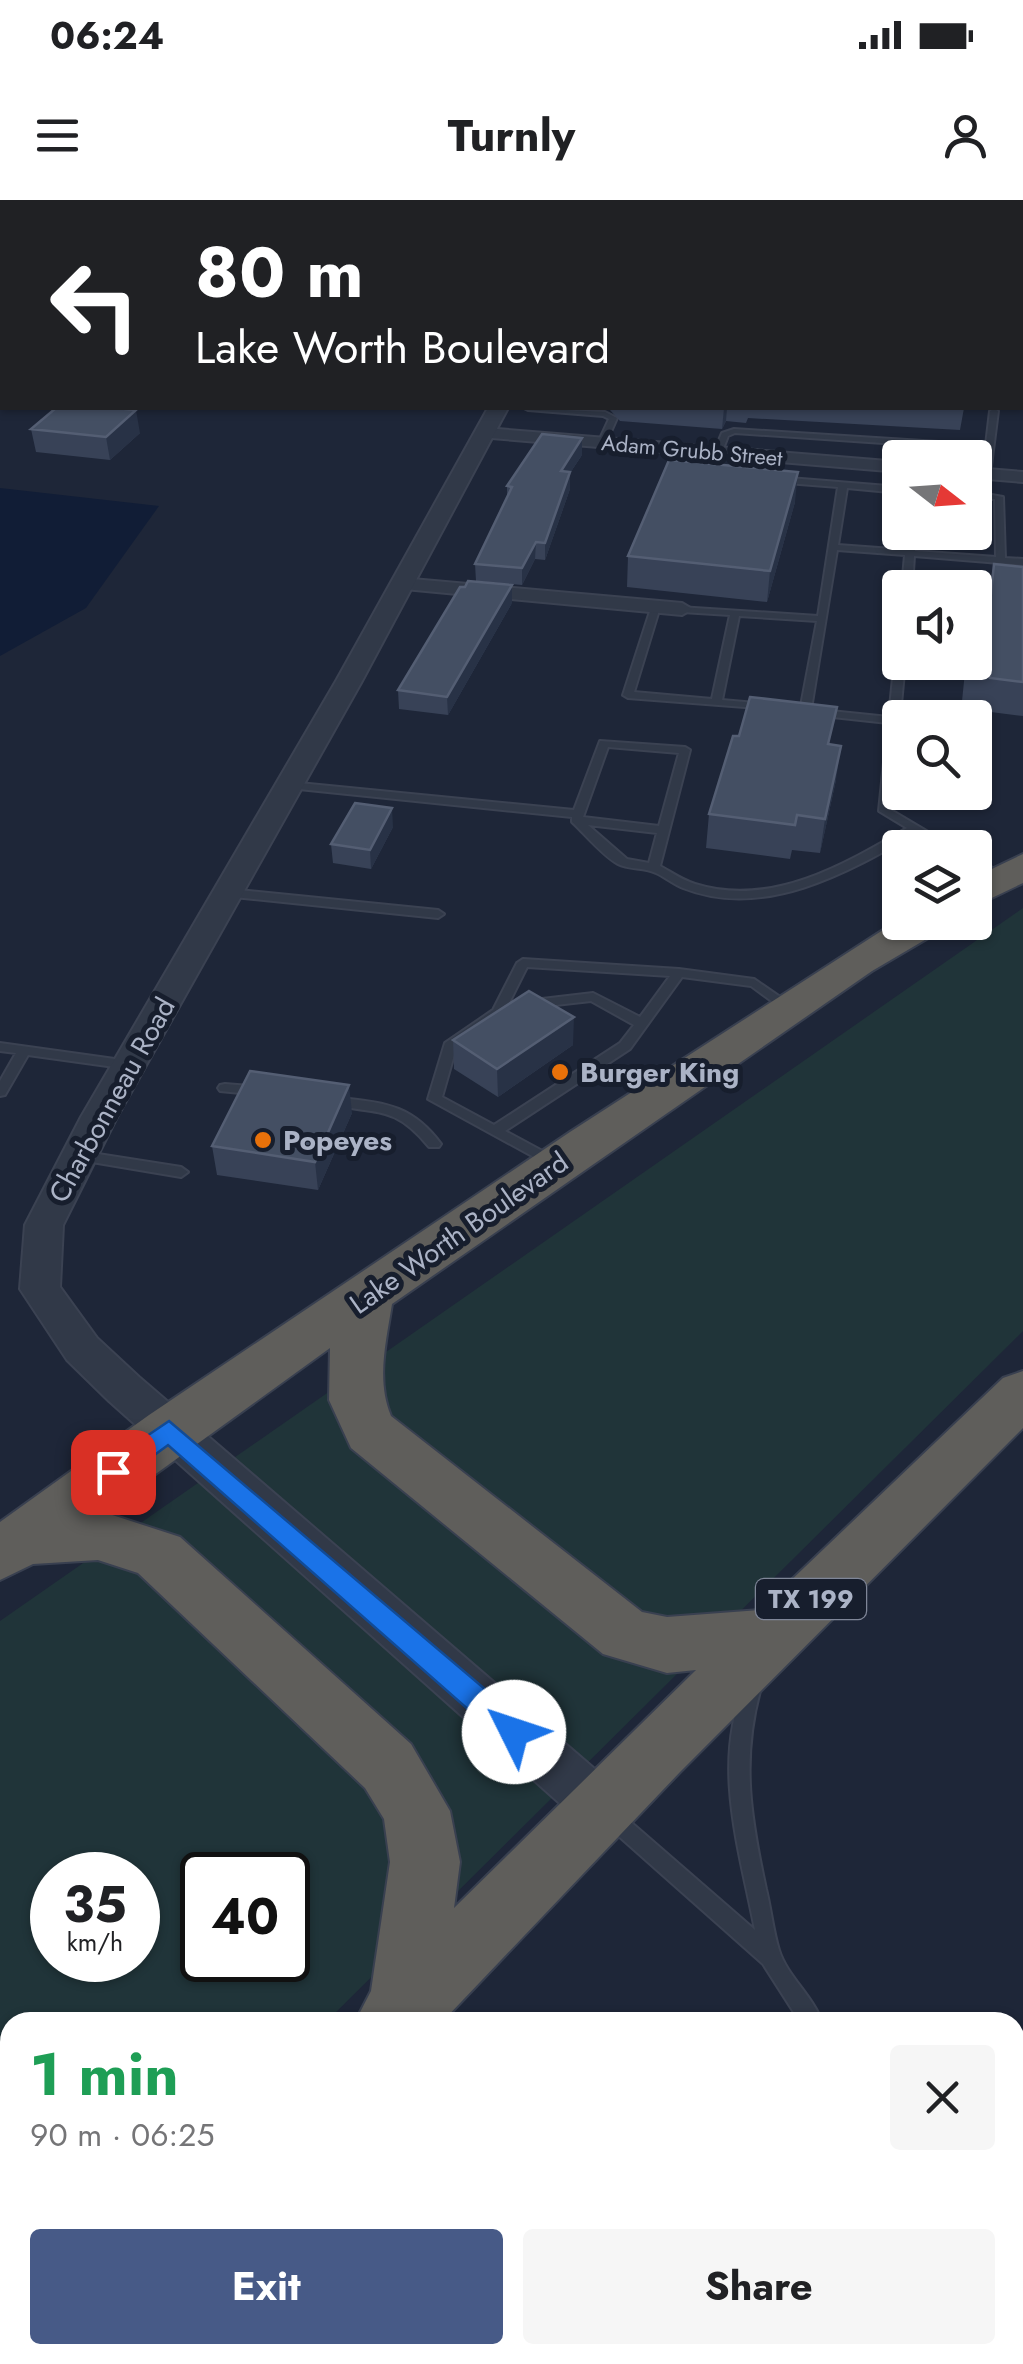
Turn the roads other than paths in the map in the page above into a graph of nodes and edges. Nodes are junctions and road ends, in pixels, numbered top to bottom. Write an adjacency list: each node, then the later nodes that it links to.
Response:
1 (88, 410): 2 (lane)
2 (128, 410)
3 (554, 410): 8 (lane)
4 (994, 411): 6 (lane)
5 (491, 420): 8 (street, Adam Grubb Street); 23 (street, Charbonneau Road)
6 (991, 440)
7 (882, 441): 9 (lane)
8 (602, 443): 9 (street, Adam Grubb Street)
9 (718, 452): 10 (street, Adam Grubb Street)
10 (882, 466)
11 (992, 475): 12 (street)
12 (1023, 477)
13 (766, 479): 14 (lane)
14 (843, 485): 15 (lane); 17 (lane)
15 (882, 488)
16 (992, 496): 20 (lane)
17 (833, 547): 19 (lane); 27 (lane)
18 (910, 550): 19 (lane)
19 (910, 553): 20 (lane); 22 (lane)
20 (1001, 560): 21 (lane)
21 (1023, 562)
22 (909, 570)
23 (401, 584): 24 (street); 31 (street, Charbonneau Road)
24 (655, 607): 25 (street); 28 (lane)
25 (682, 609): 26 (lane)
26 (735, 613): 27 (lane); 28 (lane)
27 (822, 619): 29 (lane)
28 (716, 703): 29 (lane)
29 (805, 711): 30 (lane)
30 (882, 720)
31 (289, 785): 33 (lane); 38 (street, Charbonneau Road)
32 (885, 810): 34 (lane)
33 (577, 817): 35 (lane); 35 (lane); 37 (lane)
34 (916, 828): 36 (lane); 37 (lane)
35 (662, 830): 37 (lane)
36 (919, 830)
37 (654, 867)
38 (228, 893): 39 (lane); 47 (street, Charbonneau Road)
39 (438, 914)
40 (897, 940): 42 (highway, Lake Worth Boulevard)
41 (680, 973): 42 (lane); 43 (lane); 44 (lane)
42 (790, 1008): 55 (highway, Lake Worth Boulevard)
43 (498, 1012): 44 (lane); 52 (lane)
44 (642, 1024): 52 (lane)
45 (0, 1047): 46 (lane)
46 (26, 1050): 47 (lane); 49 (lane)
47 (130, 1064): 54 (street, Charbonneau Road)
48 (225, 1088): 50 (lane)
49 (0, 1092)
50 (285, 1094)
51 (324, 1100): 53 (lane)
52 (495, 1131): 55 (lane)
53 (434, 1144)
54 (79, 1156): 56 (lane); 59 (street, Charbonneau Road)
55 (558, 1164): 57 (highway, Lake Worth Boulevard)
56 (181, 1172)
57 (368, 1297): 59 (highway, Lake Worth Boulevard); 61 (highway)
58 (1023, 1392): 61 (highway, TX 199)
59 (169, 1431): 60 (highway, Lake Worth Boulevard); 62 (street, Charbonneau Road)
60 (10, 1548): 64 (highway)
61 (773, 1636): 62 (highway, TX 199); 63 (lane)
62 (601, 1808): 63 (lane); 65 (highway, TX 199)
63 (770, 1956): 66 (lane)
64 (399, 2012)
65 (402, 2012)
66 (806, 2012)

